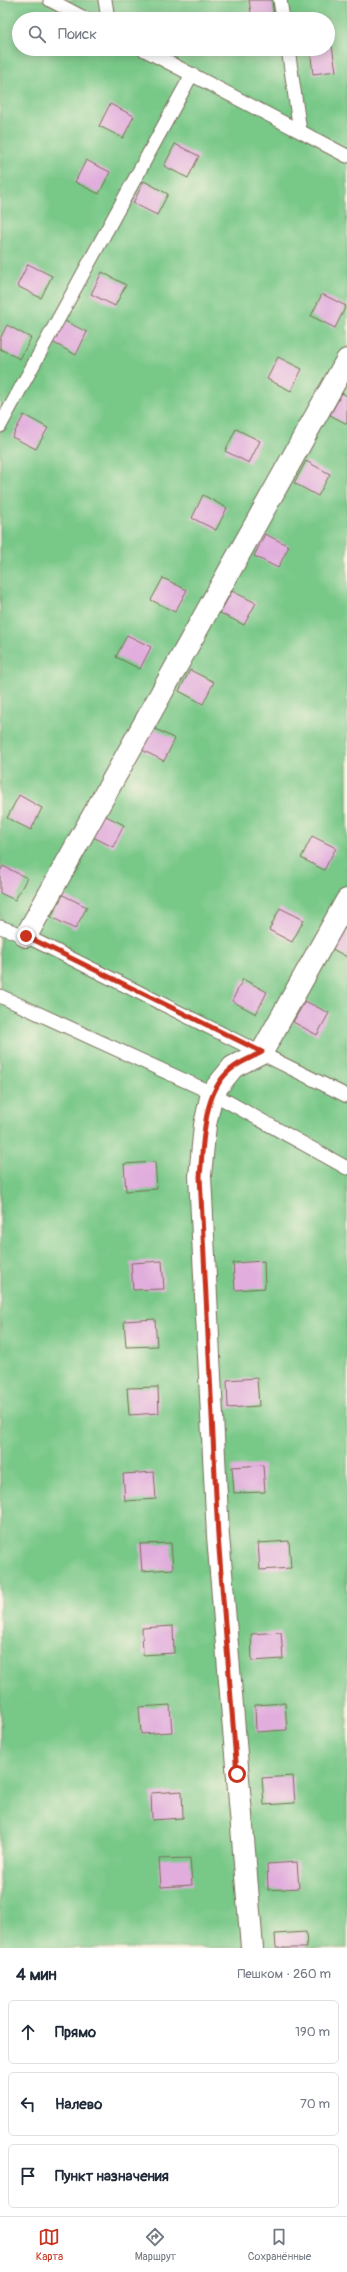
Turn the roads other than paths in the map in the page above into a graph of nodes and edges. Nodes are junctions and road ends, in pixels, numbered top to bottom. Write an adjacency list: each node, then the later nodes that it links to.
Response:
1 (50, 0): 4 (lane)
2 (105, 0): 5 (lane)
3 (280, 0): 6 (lane)
4 (73, 12)
5 (107, 12)
6 (282, 12)
7 (157, 56): 9 (lane)
8 (289, 56): 10 (lane)
9 (192, 74): 10 (lane); 13 (lane)
10 (300, 131): 11 (lane)
11 (347, 156)
12 (347, 360): 16 (street)
13 (0, 426)
14 (347, 900): 18 (street)
15 (0, 927): 16 (lane)
16 (26, 936): 18 (lane)
17 (0, 996): 19 (lane)
18 (262, 1052): 19 (street); 20 (lane)
19 (212, 1093): 21 (lane); 22 (street)
20 (347, 1096)
21 (347, 1168)
22 (252, 1948)

